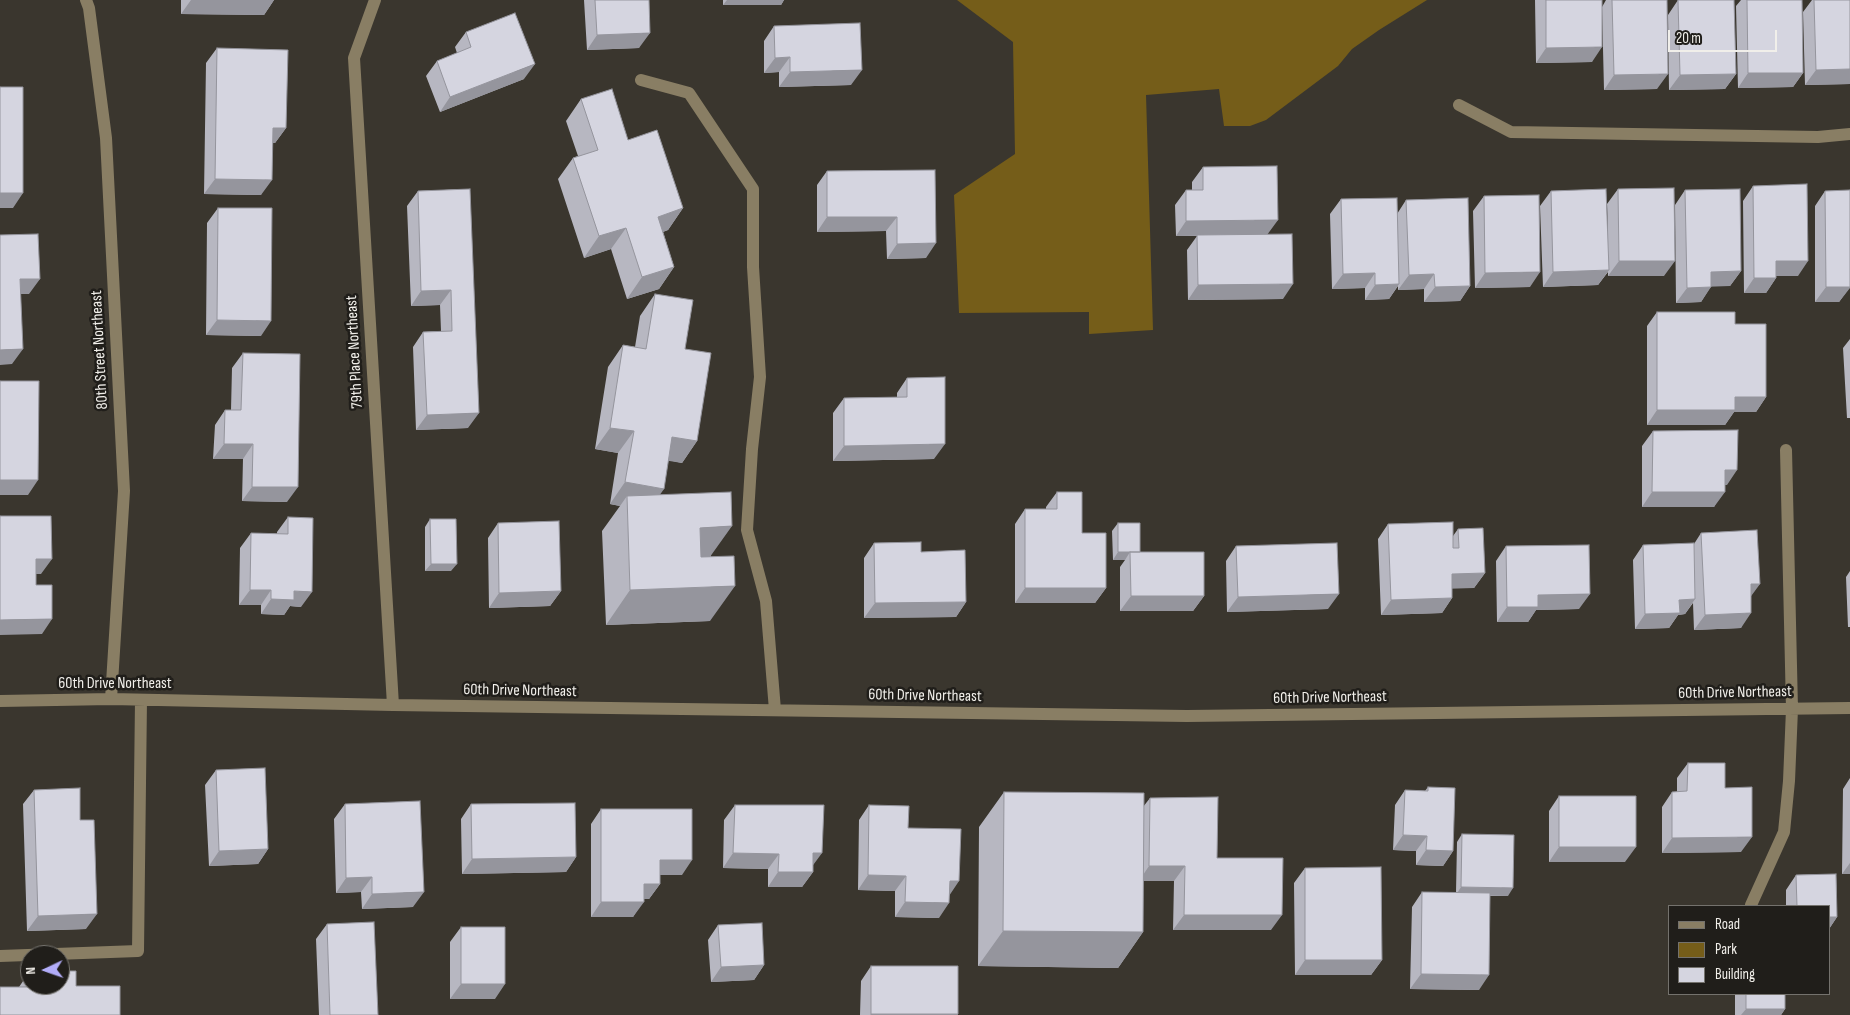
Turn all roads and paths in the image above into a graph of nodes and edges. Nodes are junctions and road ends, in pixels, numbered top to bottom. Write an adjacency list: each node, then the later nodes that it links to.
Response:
1 (86, 0): 7 (street, 80th Street Northeast)
2 (375, 0): 10 (street, 79th Place Northeast)
3 (641, 80): 13 (street)
4 (1459, 105): 5 (street)
5 (1850, 134)
6 (1786, 450): 11 (street)
7 (111, 699): 8 (street, 60th Drive Northeast); 9 (street, 60th Drive Northeast)
8 (141, 700): 10 (street, 60th Drive Northeast); 15 (street)
9 (0, 701)
10 (392, 705): 13 (street, 60th Drive Northeast)
11 (1792, 708): 12 (street, 60th Drive Northeast); 13 (street, 60th Drive Northeast); 14 (street)
12 (1850, 708)
13 (775, 710)
14 (1751, 905)
15 (0, 956)

